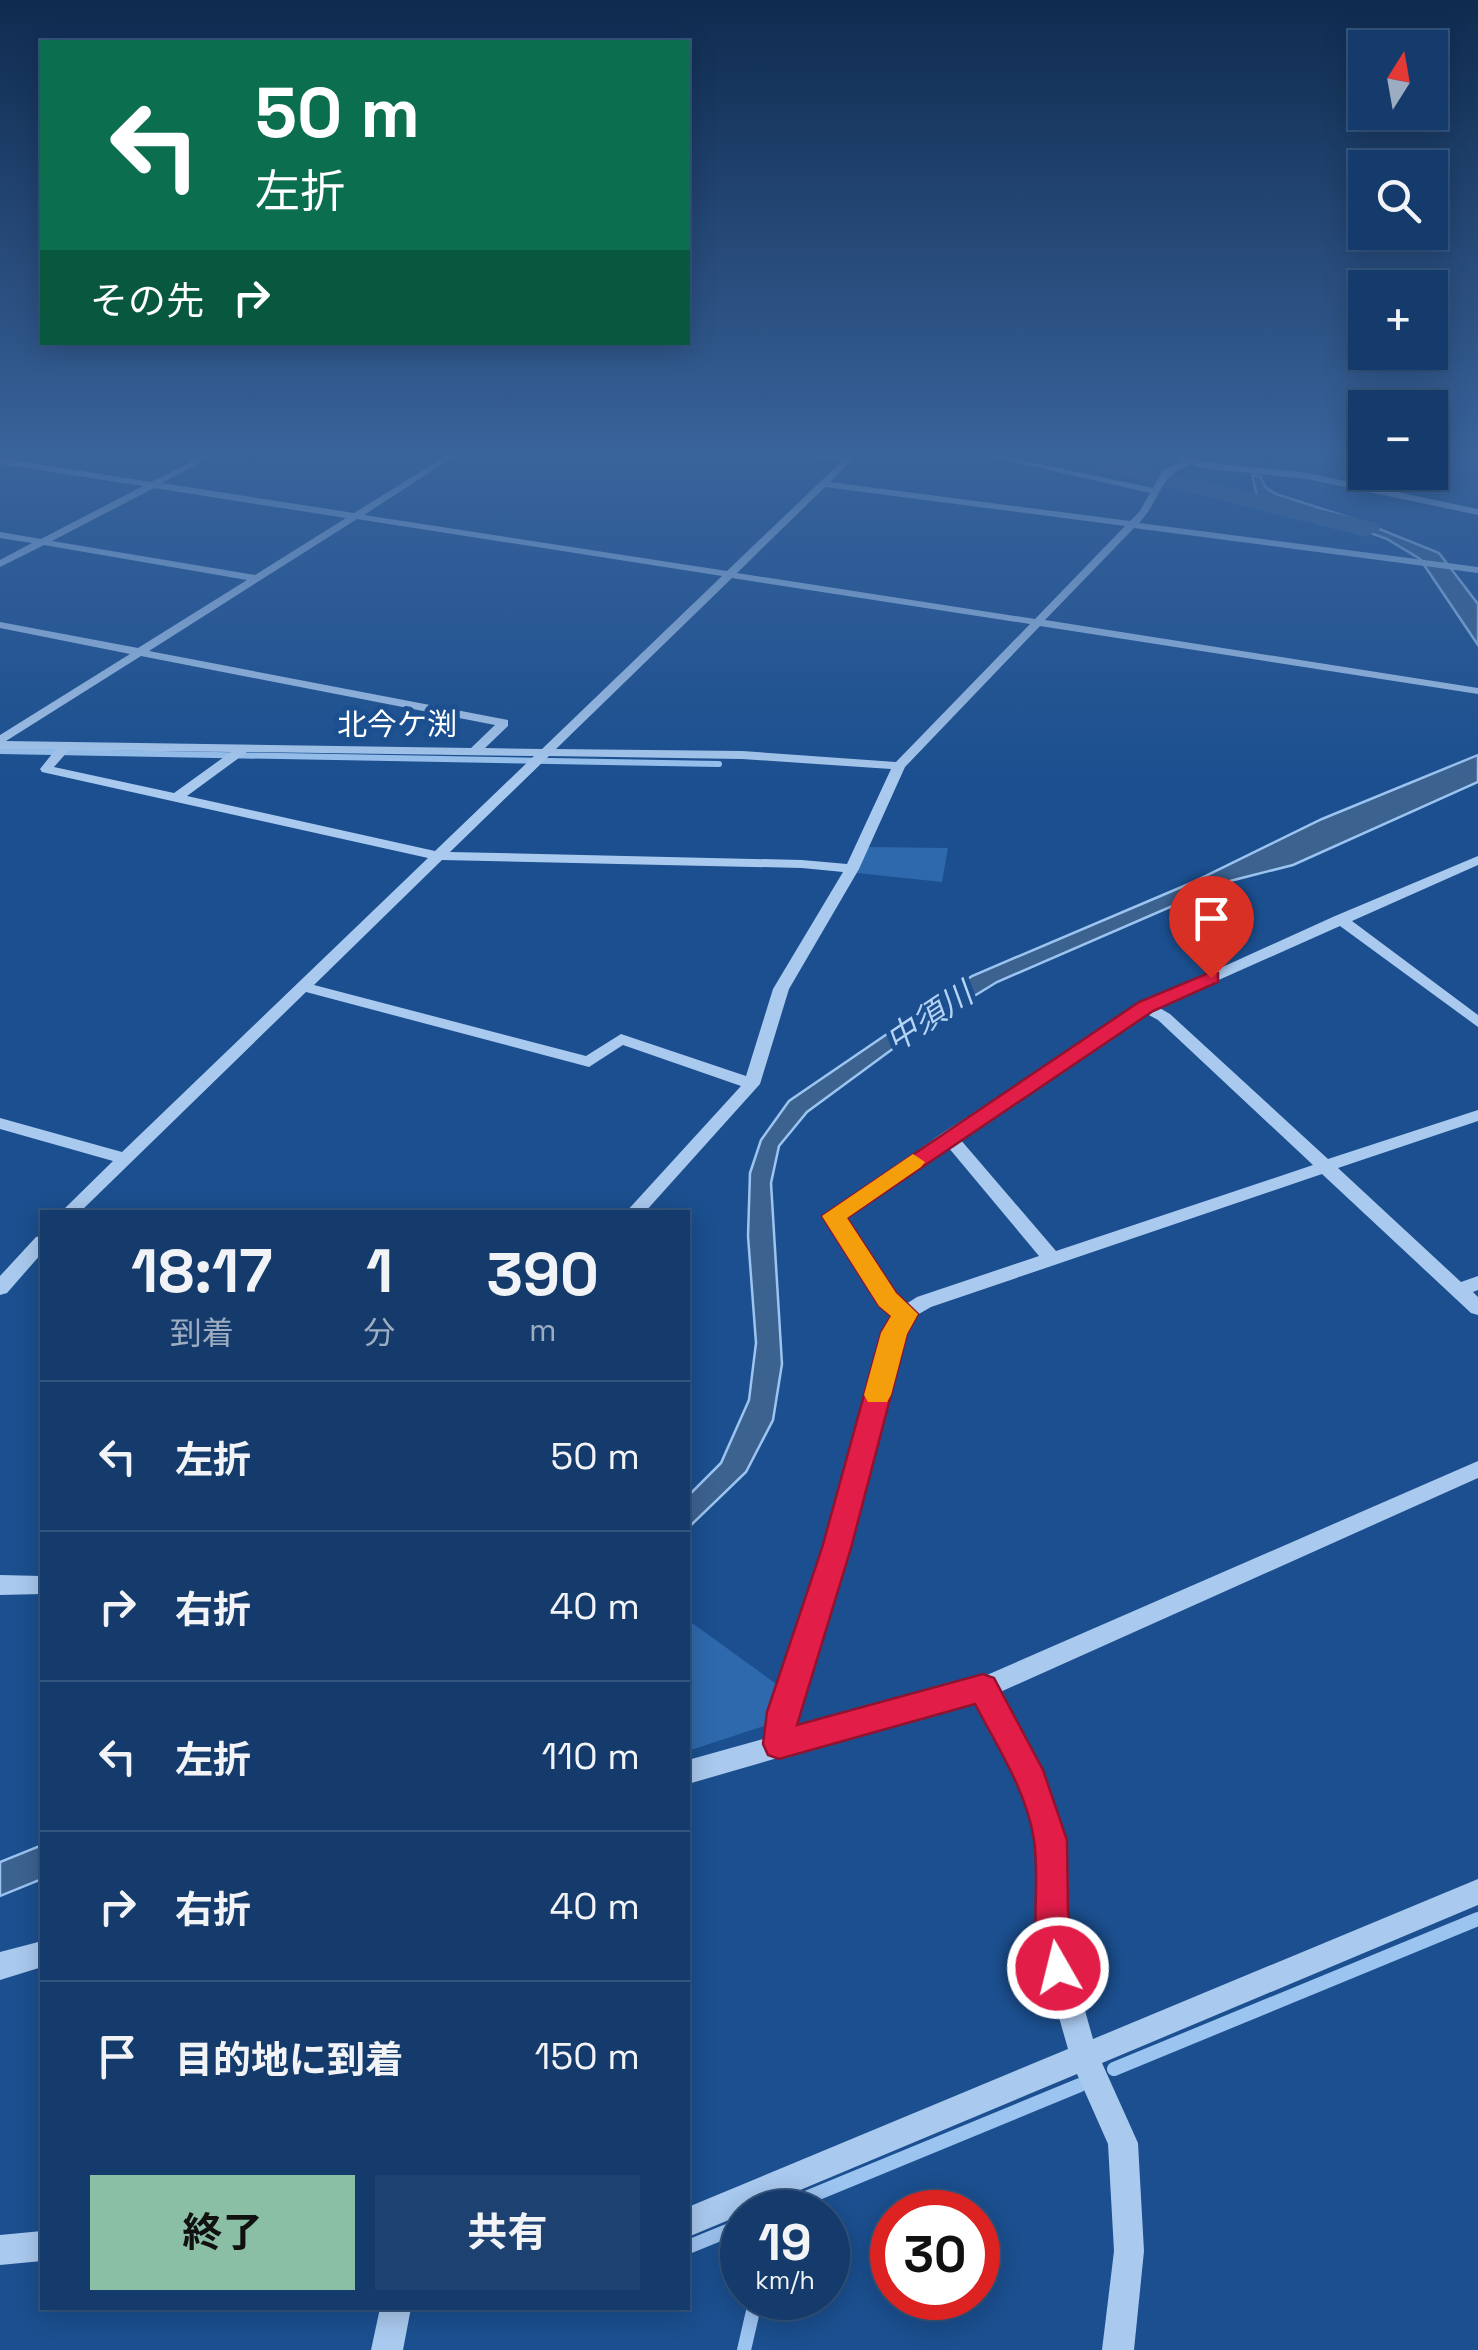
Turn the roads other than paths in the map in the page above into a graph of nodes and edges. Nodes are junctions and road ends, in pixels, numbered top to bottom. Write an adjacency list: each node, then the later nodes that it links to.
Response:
1 (170, 564): 9 (street)
2 (278, 564): 9 (street)
3 (663, 564): 8 (street)
4 (741, 564): 8 (street)
5 (1093, 564): 10 (street)
6 (1406, 564): 7 (street)
7 (1478, 570)
8 (730, 574): 10 (street); 18 (street)
9 (255, 578): 12 (street)
10 (1036, 622): 13 (street); 19 (street)
11 (0, 625): 12 (street)
12 (138, 652): 14 (street); 17 (street)
13 (1478, 691)
14 (0, 743): 15 (street)
15 (65, 746): 16 (street); 20 (street)
16 (244, 749): 17 (street); 20 (street)
17 (473, 752): 18 (street)
18 (547, 753): 19 (street); 21 (street)
19 (899, 766): 23 (street)
20 (176, 798): 21 (street)
21 (440, 856): 23 (street); 25 (street)
22 (1478, 860): 24 (street)
23 (852, 869): 28 (street)
24 (1340, 919): 26 (street); 27 (street)
25 (304, 987): 28 (street); 32 (street)
26 (1146, 1006): 31 (street); 33 (street)
27 (1478, 1022)
28 (752, 1084): 35 (street)
29 (1478, 1115): 33 (street)
30 (0, 1122): 32 (street)
31 (947, 1138): 37 (street); 42 (street)
32 (127, 1159): 34 (street)
33 (1323, 1168): 37 (street); 40 (street)
34 (72, 1210)
35 (637, 1210)
36 (40, 1244): 39 (street)
37 (1052, 1259): 42 (street)
38 (1478, 1283): 40 (street)
39 (0, 1288)
40 (1458, 1290): 41 (street)
41 (1478, 1308)
42 (906, 1314): 47 (street)
43 (1478, 1469): 46 (street)
44 (0, 1585): 45 (street)
45 (40, 1585)
46 (983, 1688): 47 (street); 52 (street)
47 (779, 1744): 48 (street)
48 (690, 1771)
49 (1478, 1892): 52 (street)
50 (40, 1955): 51 (street)
51 (0, 1966)
52 (1084, 2057): 53 (street); 58 (street)
53 (690, 2221)
54 (40, 2246): 55 (street)
55 (0, 2250)
56 (396, 2310): 57 (street)
57 (387, 2350)
58 (1118, 2350)

